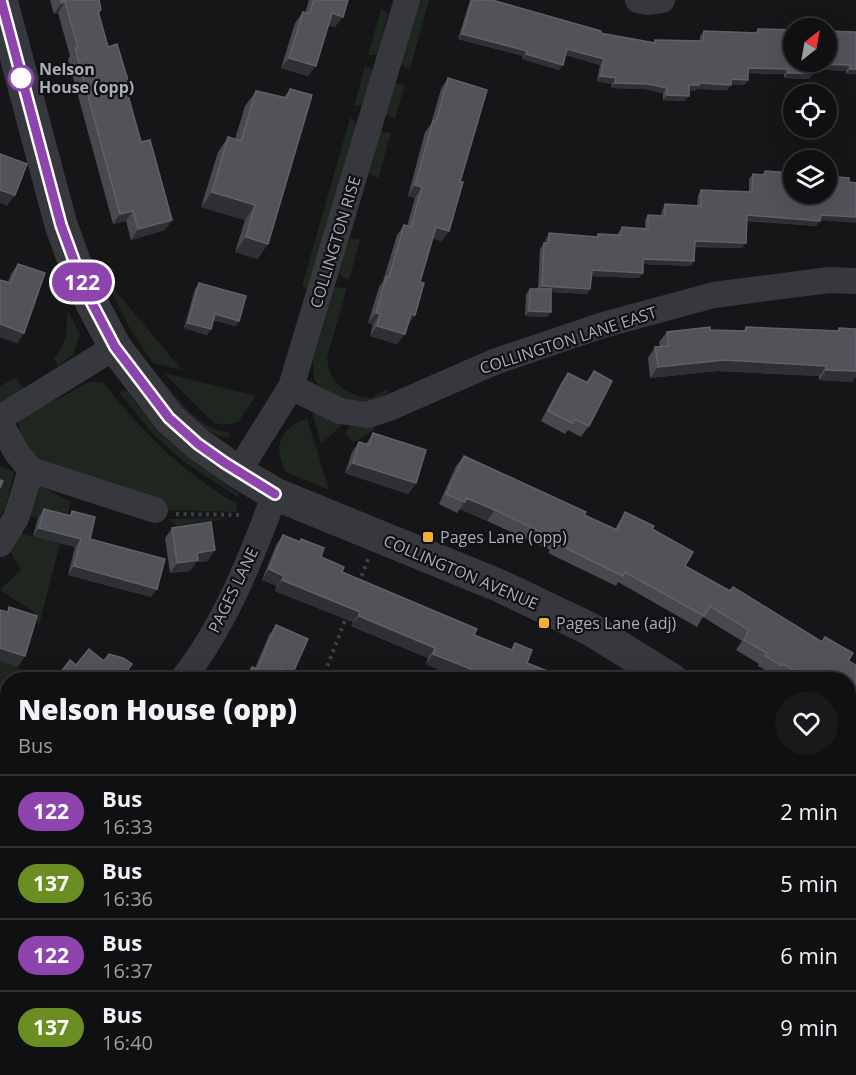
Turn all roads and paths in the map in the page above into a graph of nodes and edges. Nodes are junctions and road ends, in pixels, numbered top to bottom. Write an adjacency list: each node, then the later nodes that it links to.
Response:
1 (1, 0): 6 (street, COLLINGTON AVENUE)
2 (407, 0): 7 (street, COLLINGTON RISE)
3 (638, 0): 4 (street)
4 (662, 0)
5 (856, 281): 7 (street, COLLINGTON LANE EAST)
6 (115, 347): 8 (street); 11 (street, COLLINGTON AVENUE)
7 (291, 387): 11 (street, COLLINGTON RISE)
8 (0, 418)
9 (0, 423): 10 (street)
10 (31, 470): 13 (street); 15 (street)
11 (238, 472): 12 (street, COLLINGTON AVENUE)
12 (271, 505): 13 (path); 14 (street, COLLINGTON AVENUE); 18 (street, PAGES LANE)
13 (154, 510)
14 (377, 536): 16 (path); 20 (street, COLLINGTON AVENUE)
15 (0, 544)
16 (358, 585)
17 (350, 606): 19 (path)
18 (187, 672)
19 (325, 672)
20 (659, 672)

